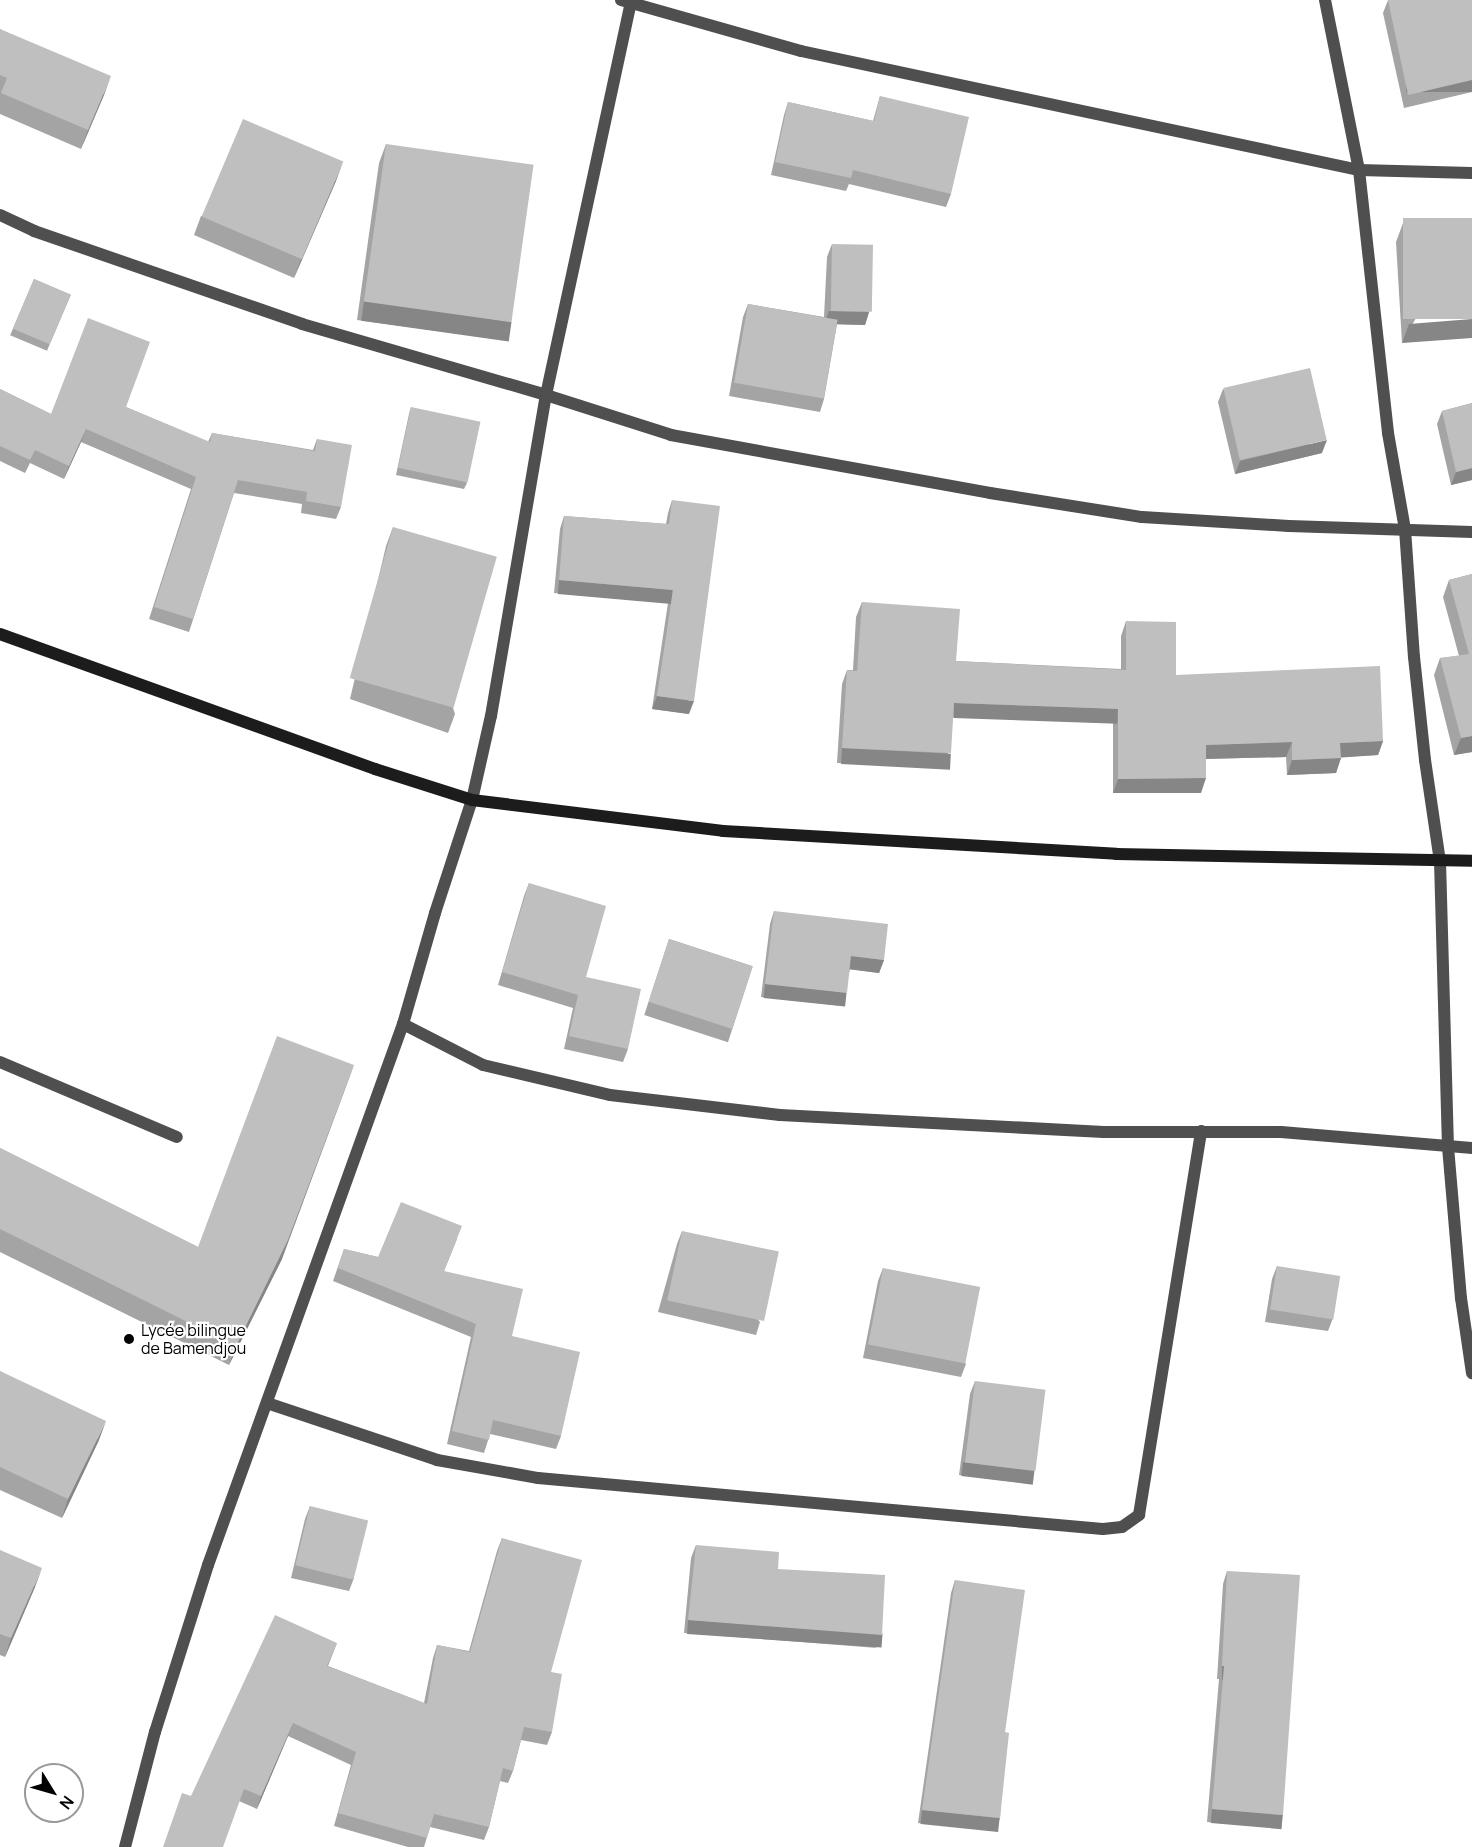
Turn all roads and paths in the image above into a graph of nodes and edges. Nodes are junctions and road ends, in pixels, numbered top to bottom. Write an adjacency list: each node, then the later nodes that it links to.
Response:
1 (1325, 0): 3 (street)
2 (626, 1): 3 (street); 6 (street)
3 (1359, 170): 4 (street); 7 (street)
4 (1472, 173)
5 (0, 215): 6 (street)
6 (546, 395): 7 (street); 10 (street)
7 (1405, 529): 8 (street); 11 (street)
8 (1472, 532)
9 (0, 634): 10 (main road)
10 (472, 800): 11 (main road); 13 (street)
11 (1440, 861): 12 (main road); 17 (street)
12 (1472, 861)
13 (403, 1024): 15 (street); 20 (street)
14 (0, 1062): 16 (street)
15 (1201, 1131): 17 (street); 20 (street)
16 (177, 1137)
17 (1448, 1147): 18 (street); 19 (street)
18 (1472, 1148)
19 (1472, 1373)
20 (267, 1403): 21 (street)
21 (125, 1847)

